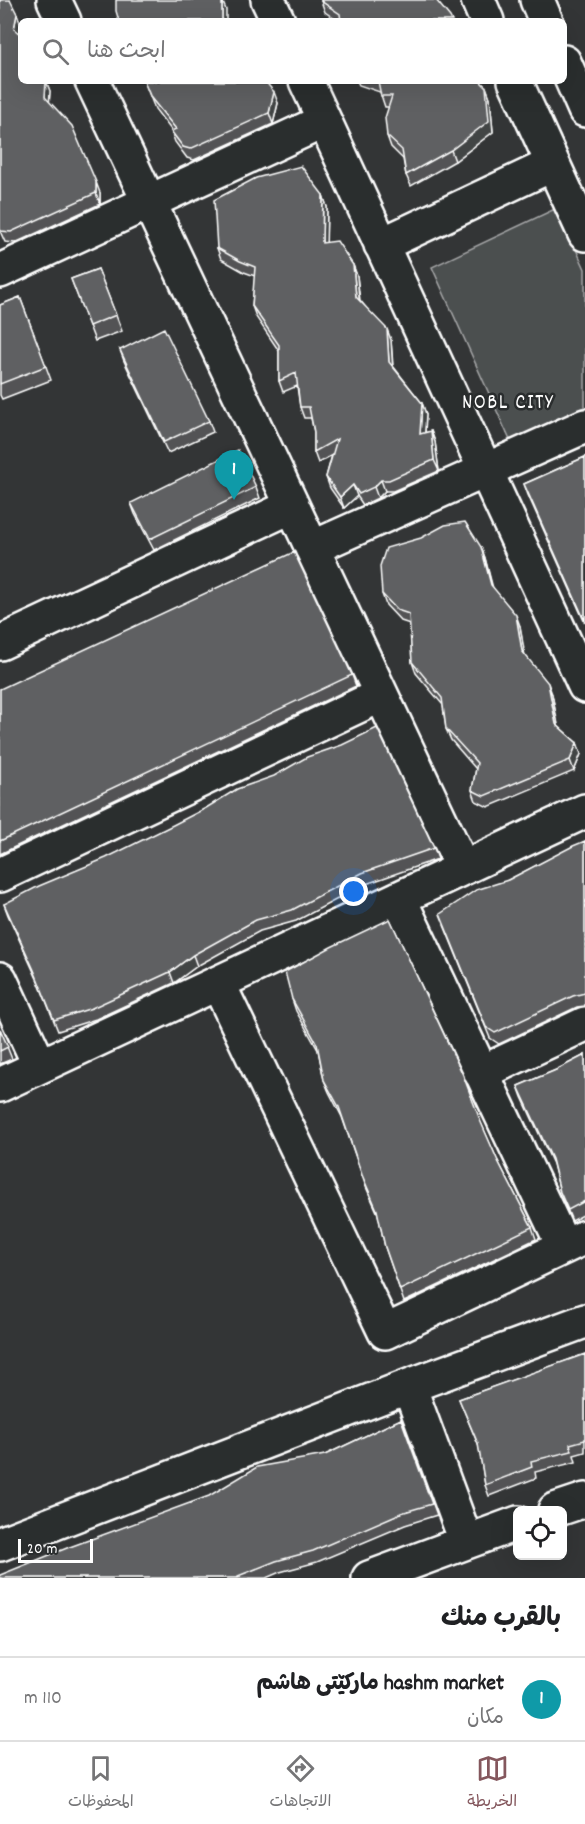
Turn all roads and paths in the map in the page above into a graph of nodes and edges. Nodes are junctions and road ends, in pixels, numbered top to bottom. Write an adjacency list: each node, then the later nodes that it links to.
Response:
1 (54, 0): 5 (street)
2 (268, 0): 6 (street)
3 (478, 0): 7 (street)
4 (537, 0): 8 (street)
5 (63, 18)
6 (277, 18)
7 (486, 18)
8 (545, 18)
9 (567, 69): 13 (street)
10 (93, 84): 16 (street)
11 (307, 84): 14 (street)
12 (516, 84): 15 (street)
13 (585, 110)
14 (324, 121): 16 (street); 18 (street)
15 (553, 164): 17 (street); 18 (street)
16 (149, 202): 19 (street); 22 (street)
17 (585, 234)
18 (381, 245): 21 (street)
19 (0, 271)
20 (585, 426): 21 (street)
21 (485, 470): 23 (street); 25 (street)
22 (292, 506): 23 (street); 24 (street)
23 (312, 548): 26 (street)
24 (0, 643)
25 (585, 686)
26 (381, 695): 28 (street); 29 (street)
27 (585, 811): 28 (street)
28 (462, 868): 30 (street)
29 (0, 875)
30 (399, 898): 32 (street); 35 (street)
31 (0, 979): 34 (street)
32 (218, 983): 34 (street); 37 (street)
33 (585, 1024): 35 (street)
34 (40, 1066): 36 (street)
35 (481, 1073): 37 (street)
36 (0, 1085)
37 (574, 1242)
38 (585, 1321): 39 (street)
39 (409, 1386): 43 (street); 44 (street)
40 (585, 1500): 41 (street)
41 (567, 1506)
42 (513, 1525): 43 (street)
43 (466, 1540): 45 (street)
44 (0, 1544)
45 (369, 1578)

